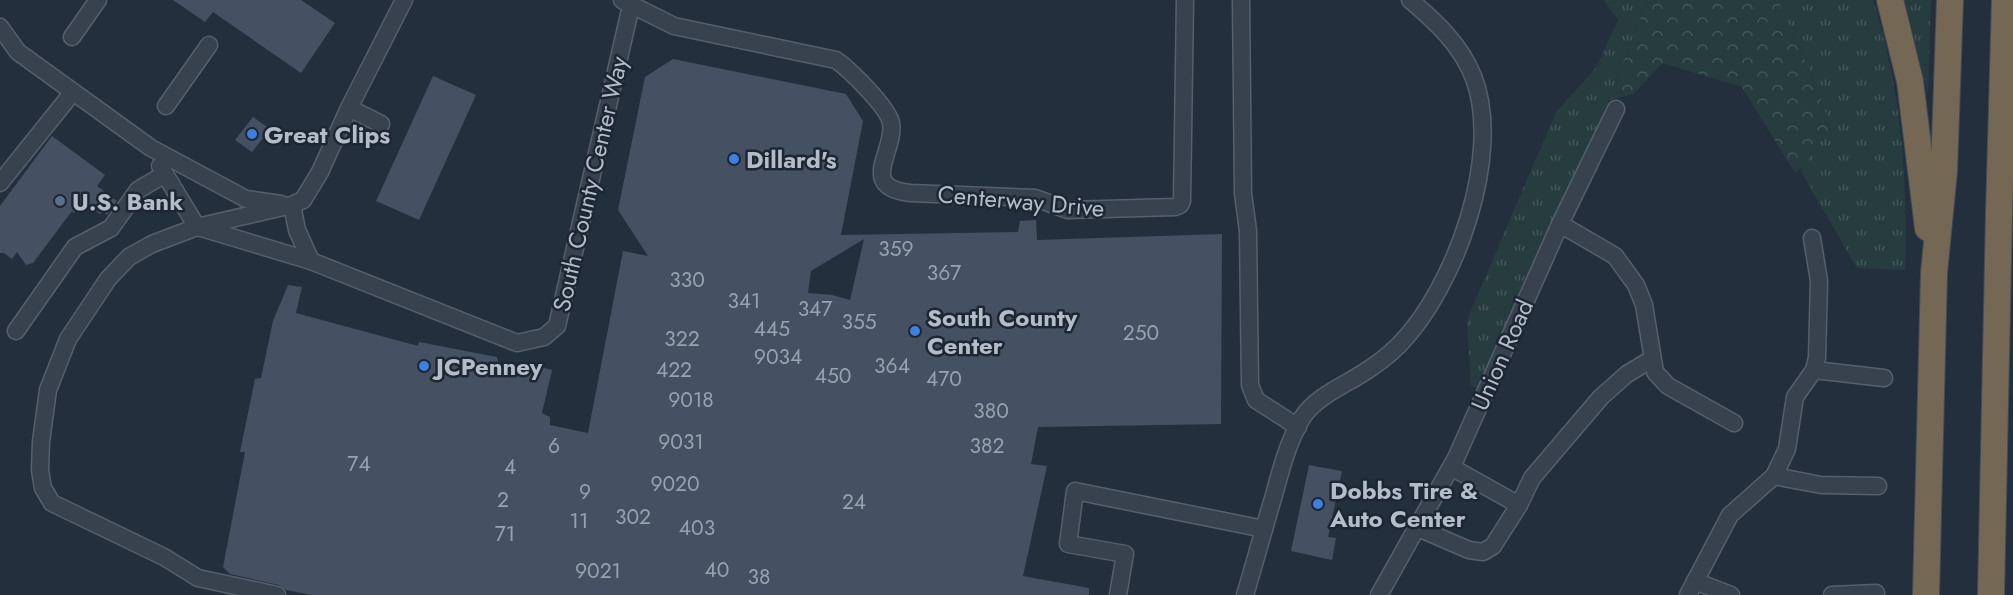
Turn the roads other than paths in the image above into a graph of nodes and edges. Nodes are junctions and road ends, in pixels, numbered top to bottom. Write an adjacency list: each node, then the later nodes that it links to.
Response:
1 (98, 0): 11 (street)
2 (404, 0): 17 (street)
3 (1185, 0): 9 (street, Centerway Drive)
4 (1241, 0): 34 (street)
5 (1410, 0): 34 (street)
6 (1890, 0): 28 (highway)
7 (1950, 0): 28 (highway)
8 (2005, 0): 51 (highway)
9 (626, 3): 27 (street, South County Center Way)
10 (0, 27): 14 (street)
11 (72, 37)
12 (208, 45): 16 (street)
13 (0, 47): 14 (street)
14 (18, 52): 15 (street)
15 (73, 92): 20 (street); 22 (street)
16 (166, 106)
17 (349, 108): 19 (street); 23 (street)
18 (1616, 109): 24 (street, Union Road)
19 (381, 124)
20 (151, 148): 21 (street); 23 (street)
21 (165, 174): 25 (street); 29 (street)
22 (0, 183)
23 (292, 206): 25 (street); 27 (street)
24 (1560, 224): 30 (street); 35 (street, Union Road)
25 (197, 227): 27 (street, South County Center Way); 41 (street)
26 (1812, 238): 31 (street)
27 (311, 261)
28 (1934, 273): 50 (highway)
29 (16, 331)
30 (1652, 359): 33 (street); 38 (street)
31 (1814, 370): 32 (street); 36 (street)
32 (1884, 378)
33 (1734, 423)
34 (1298, 427): 40 (street)
35 (1451, 467): 38 (street); 39 (street, Union Road)
36 (1774, 476): 37 (street); 42 (street)
37 (1878, 486)
38 (1519, 505): 39 (street)
39 (1418, 528): 47 (street, Union Road)
40 (1264, 529): 45 (street); 46 (street)
41 (197, 587): 44 (street)
42 (1692, 588): 48 (street)
43 (1876, 593): 49 (street)
44 (277, 595)
45 (1118, 595)
46 (1245, 595)
47 (1379, 595)
48 (1731, 595)
49 (1832, 595)
50 (1926, 595)
51 (1991, 595)

